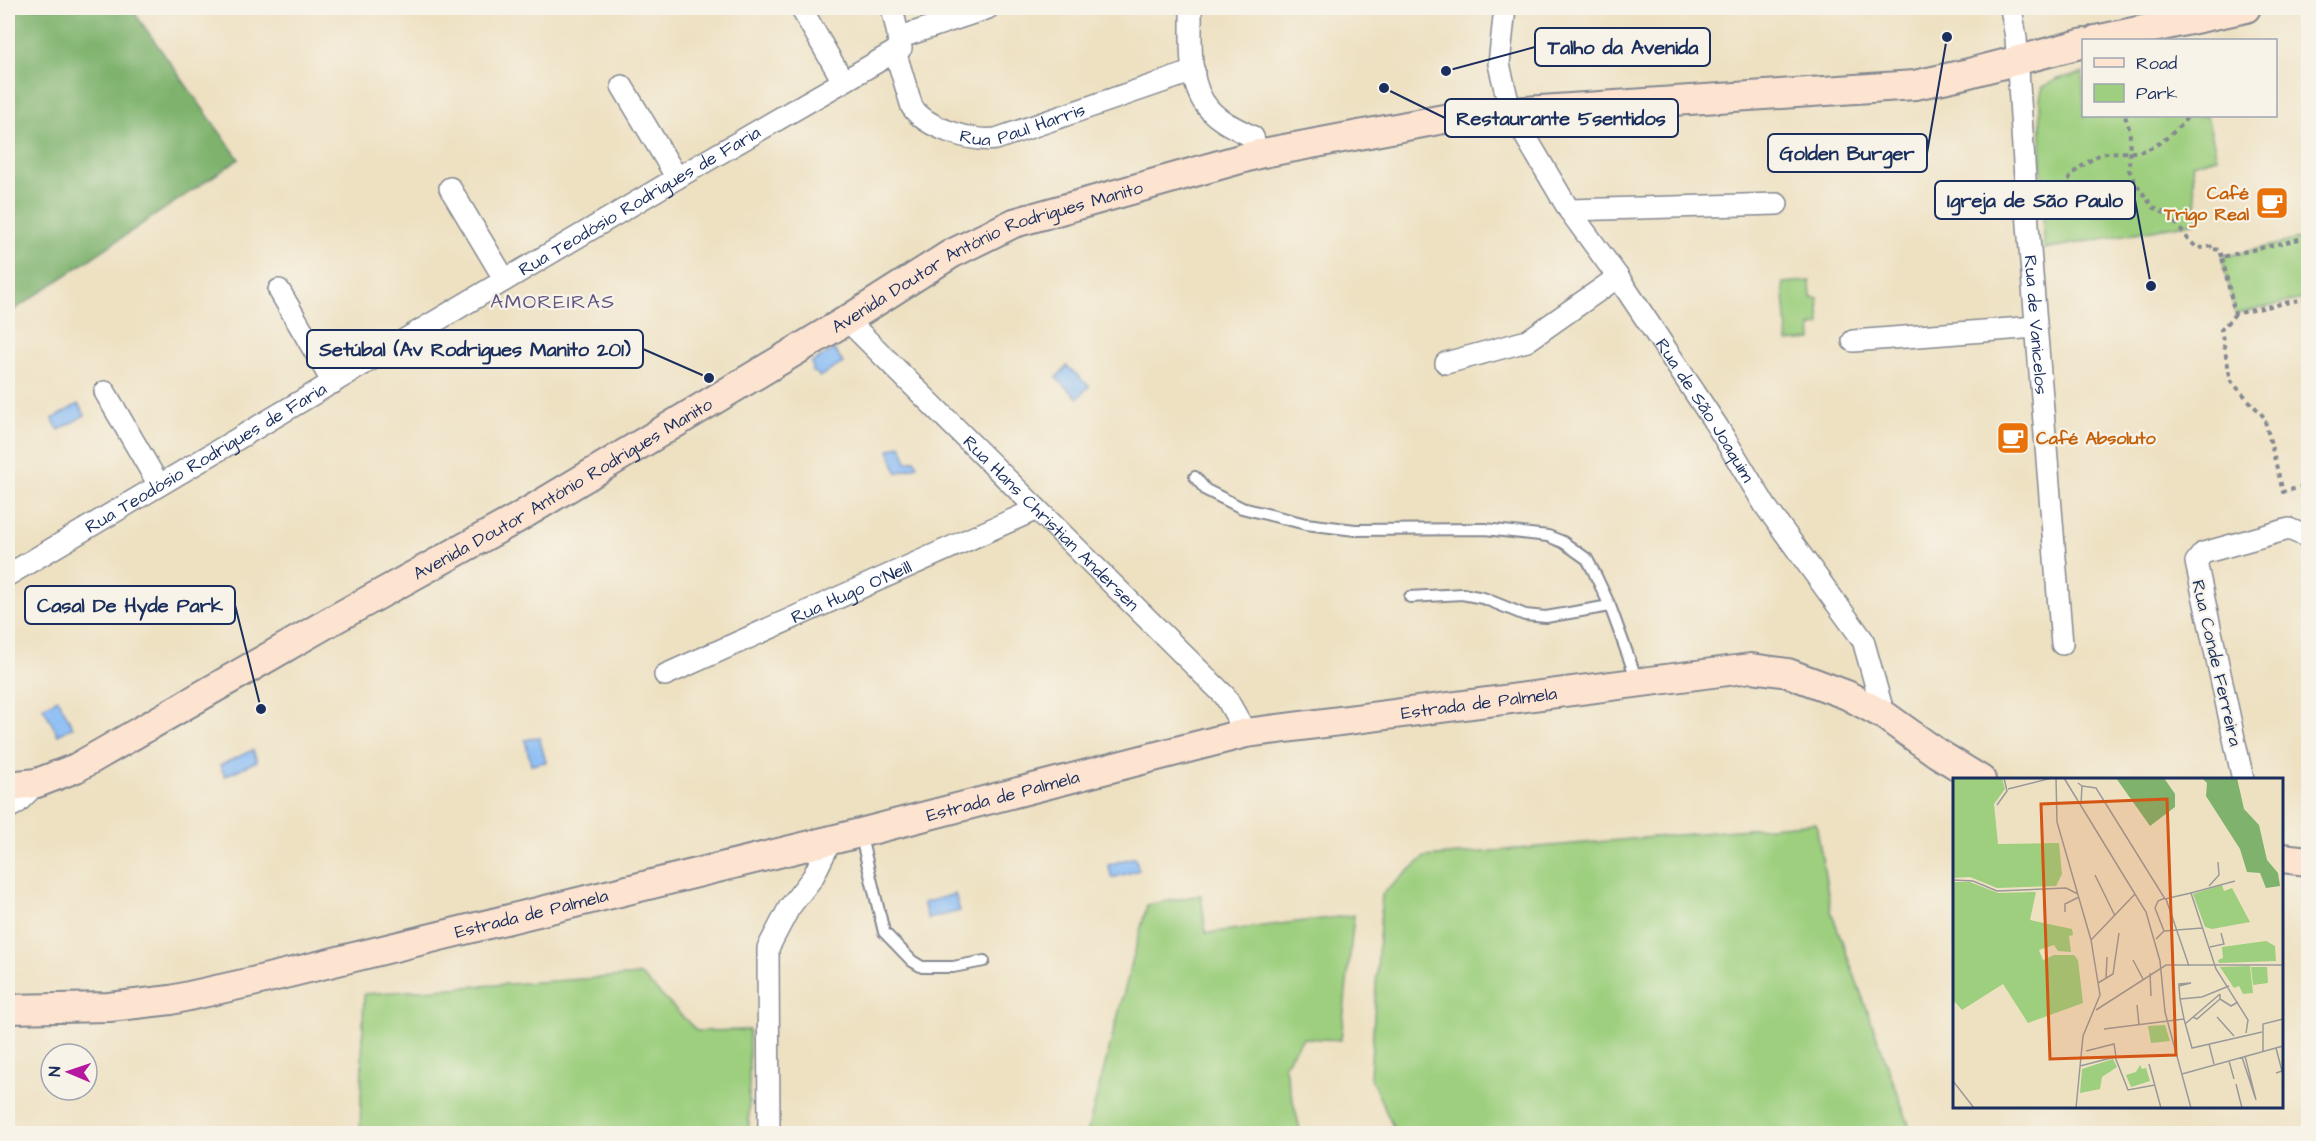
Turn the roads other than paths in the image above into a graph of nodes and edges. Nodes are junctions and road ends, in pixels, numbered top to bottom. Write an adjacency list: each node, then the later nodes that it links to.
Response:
1 (801, 8): 13 (street)
2 (892, 8): 10 (street, Rua Paul Harris)
3 (988, 8): 10 (street, Rua Teodósio Rodrigues de Faria)
4 (1191, 8): 12 (street)
5 (1505, 8): 15 (street, Rua de São Joaquim)
6 (2011, 8): 11 (street, Rua de Vanicelos)
7 (2246, 8): 8 (street)
8 (2101, 39)
9 (2082, 44): 11 (street, Avenida Doutor António Rodrigues Manito)
10 (898, 46): 12 (street, Rua Paul Harris); 13 (street, Rua Teodósio Rodrigues de Faria)
11 (2017, 60): 15 (street, Avenida Doutor António Rodrigues Manito); 25 (street, Rua de Vanicelos)
12 (1194, 71): 16 (street)
13 (843, 81): 17 (street, Rua Teodósio Rodrigues de Faria)
14 (622, 86): 17 (street)
15 (1510, 110): 16 (street, Avenida Doutor António Rodrigues Manito); 20 (street, Rua de São Joaquim)
16 (1258, 154): 24 (street, Avenida Doutor António Rodrigues Manito)
17 (677, 178): 22 (street, Rua Teodósio Rodrigues de Faria)
18 (450, 188): 22 (street)
19 (1777, 204): 20 (street)
20 (1569, 210): 21 (street, Rua de São Joaquim)
21 (1618, 278): 27 (street); 40 (street, Rua de São Joaquim)
22 (505, 280): 28 (street, Rua Teodósio Rodrigues de Faria)
23 (279, 290): 28 (street)
24 (847, 320): 32 (street, Rua Hans Christian Andersen); 44 (street, Avenida Doutor António Rodrigues Manito)
25 (2036, 327): 26 (street); 37 (street, Rua de Vanicelos)
26 (1853, 341)
27 (1446, 363)
28 (333, 383): 31 (street, Rua Teodósio Rodrigues de Faria)
29 (105, 392): 31 (street)
30 (1195, 477): 36 (lane)
31 (159, 485): 34 (street, Rua Teodósio Rodrigues de Faria)
32 (1037, 509): 38 (street, Rua Hugo O'Neill); 41 (street, Rua Hans Christian Andersen)
33 (2308, 537): 43 (street, Rua Conde Ferreira)
34 (8, 575)
35 (1410, 597): 36 (lane)
36 (1610, 606): 39 (lane)
37 (2062, 644)
38 (665, 675)
39 (1638, 682): 40 (street, Estrada de Palmela); 41 (street, Estrada de Palmela)
40 (1884, 715): 42 (street, Estrada de Palmela)
41 (1246, 733): 47 (street, Estrada de Palmela)
42 (1978, 778)
43 (2243, 778)
44 (37, 783): 45 (street); 46 (street, Avenida Doutor António Rodrigues Manito)
45 (8, 786)
46 (8, 808)
47 (860, 833): 48 (street, Estrada de Palmela); 51 (lane)
48 (831, 840): 52 (street, Estrada de Palmela); 53 (street)
49 (2283, 858): 50 (street)
50 (2308, 861)
51 (984, 961)
52 (8, 1009)
53 (769, 1134)

